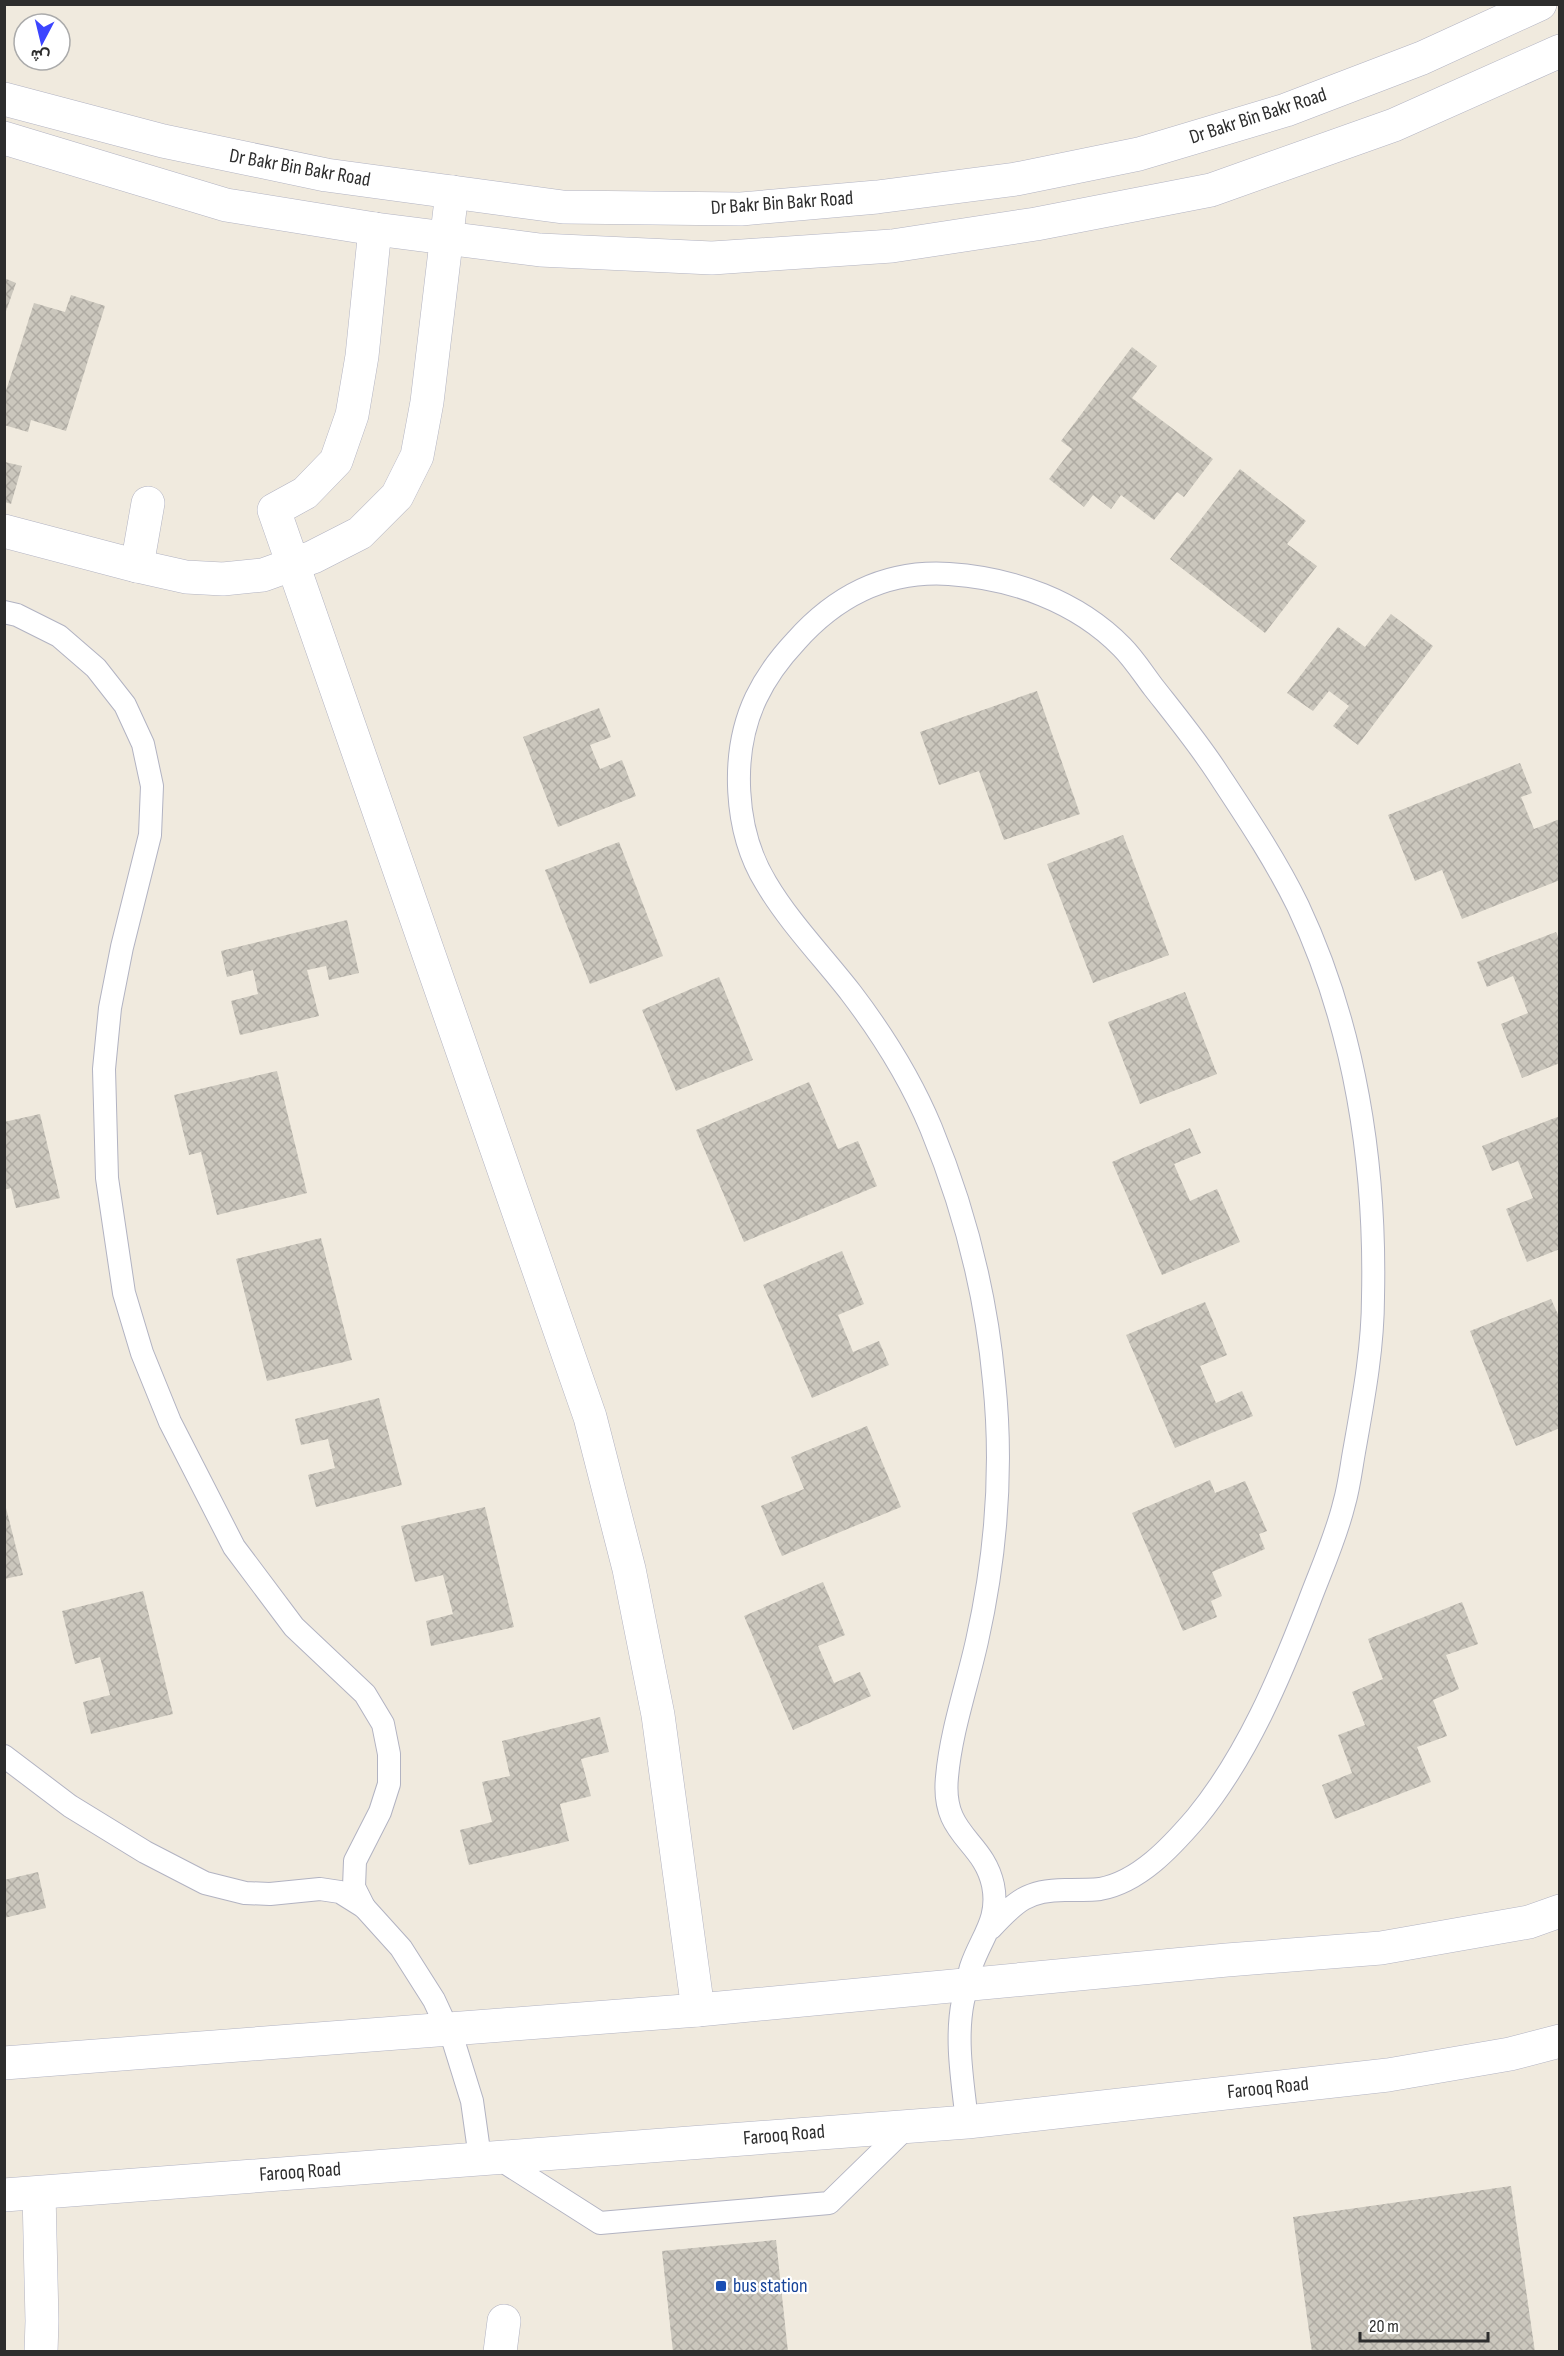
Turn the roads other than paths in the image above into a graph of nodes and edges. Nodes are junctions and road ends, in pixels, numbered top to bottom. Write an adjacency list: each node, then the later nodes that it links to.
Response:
1 (1540, 4): 5 (street, Dr Bakr Bin Bakr Road)
2 (1560, 51): 7 (street)
3 (4, 99): 5 (street, Dr Bakr Bin Bakr Road)
4 (4, 138): 6 (street)
5 (452, 192): 7 (street)
6 (375, 230): 7 (street); 10 (street)
7 (446, 239): 10 (street)
8 (148, 503): 11 (street)
9 (4, 531): 11 (street)
10 (293, 564): 11 (street); 18 (street)
11 (137, 566)
12 (4, 612): 14 (lane)
13 (4, 1756): 14 (lane)
14 (364, 1907): 19 (lane)
15 (1560, 1911): 17 (street)
16 (991, 1928): 16 (lane); 17 (lane)
17 (968, 1984): 18 (street); 22 (lane)
18 (698, 2010): 19 (street)
19 (448, 2029): 21 (street); 24 (lane)
20 (1560, 2041): 22 (street, Farooq Road)
21 (4, 2063)
22 (967, 2122): 23 (street, Farooq Road)
23 (909, 2125): 24 (street, Farooq Road); 24 (lane)
24 (489, 2158): 25 (street, Farooq Road)
25 (39, 2193): 26 (street, Farooq Road); 27 (street)
26 (4, 2195)
27 (41, 2352)

